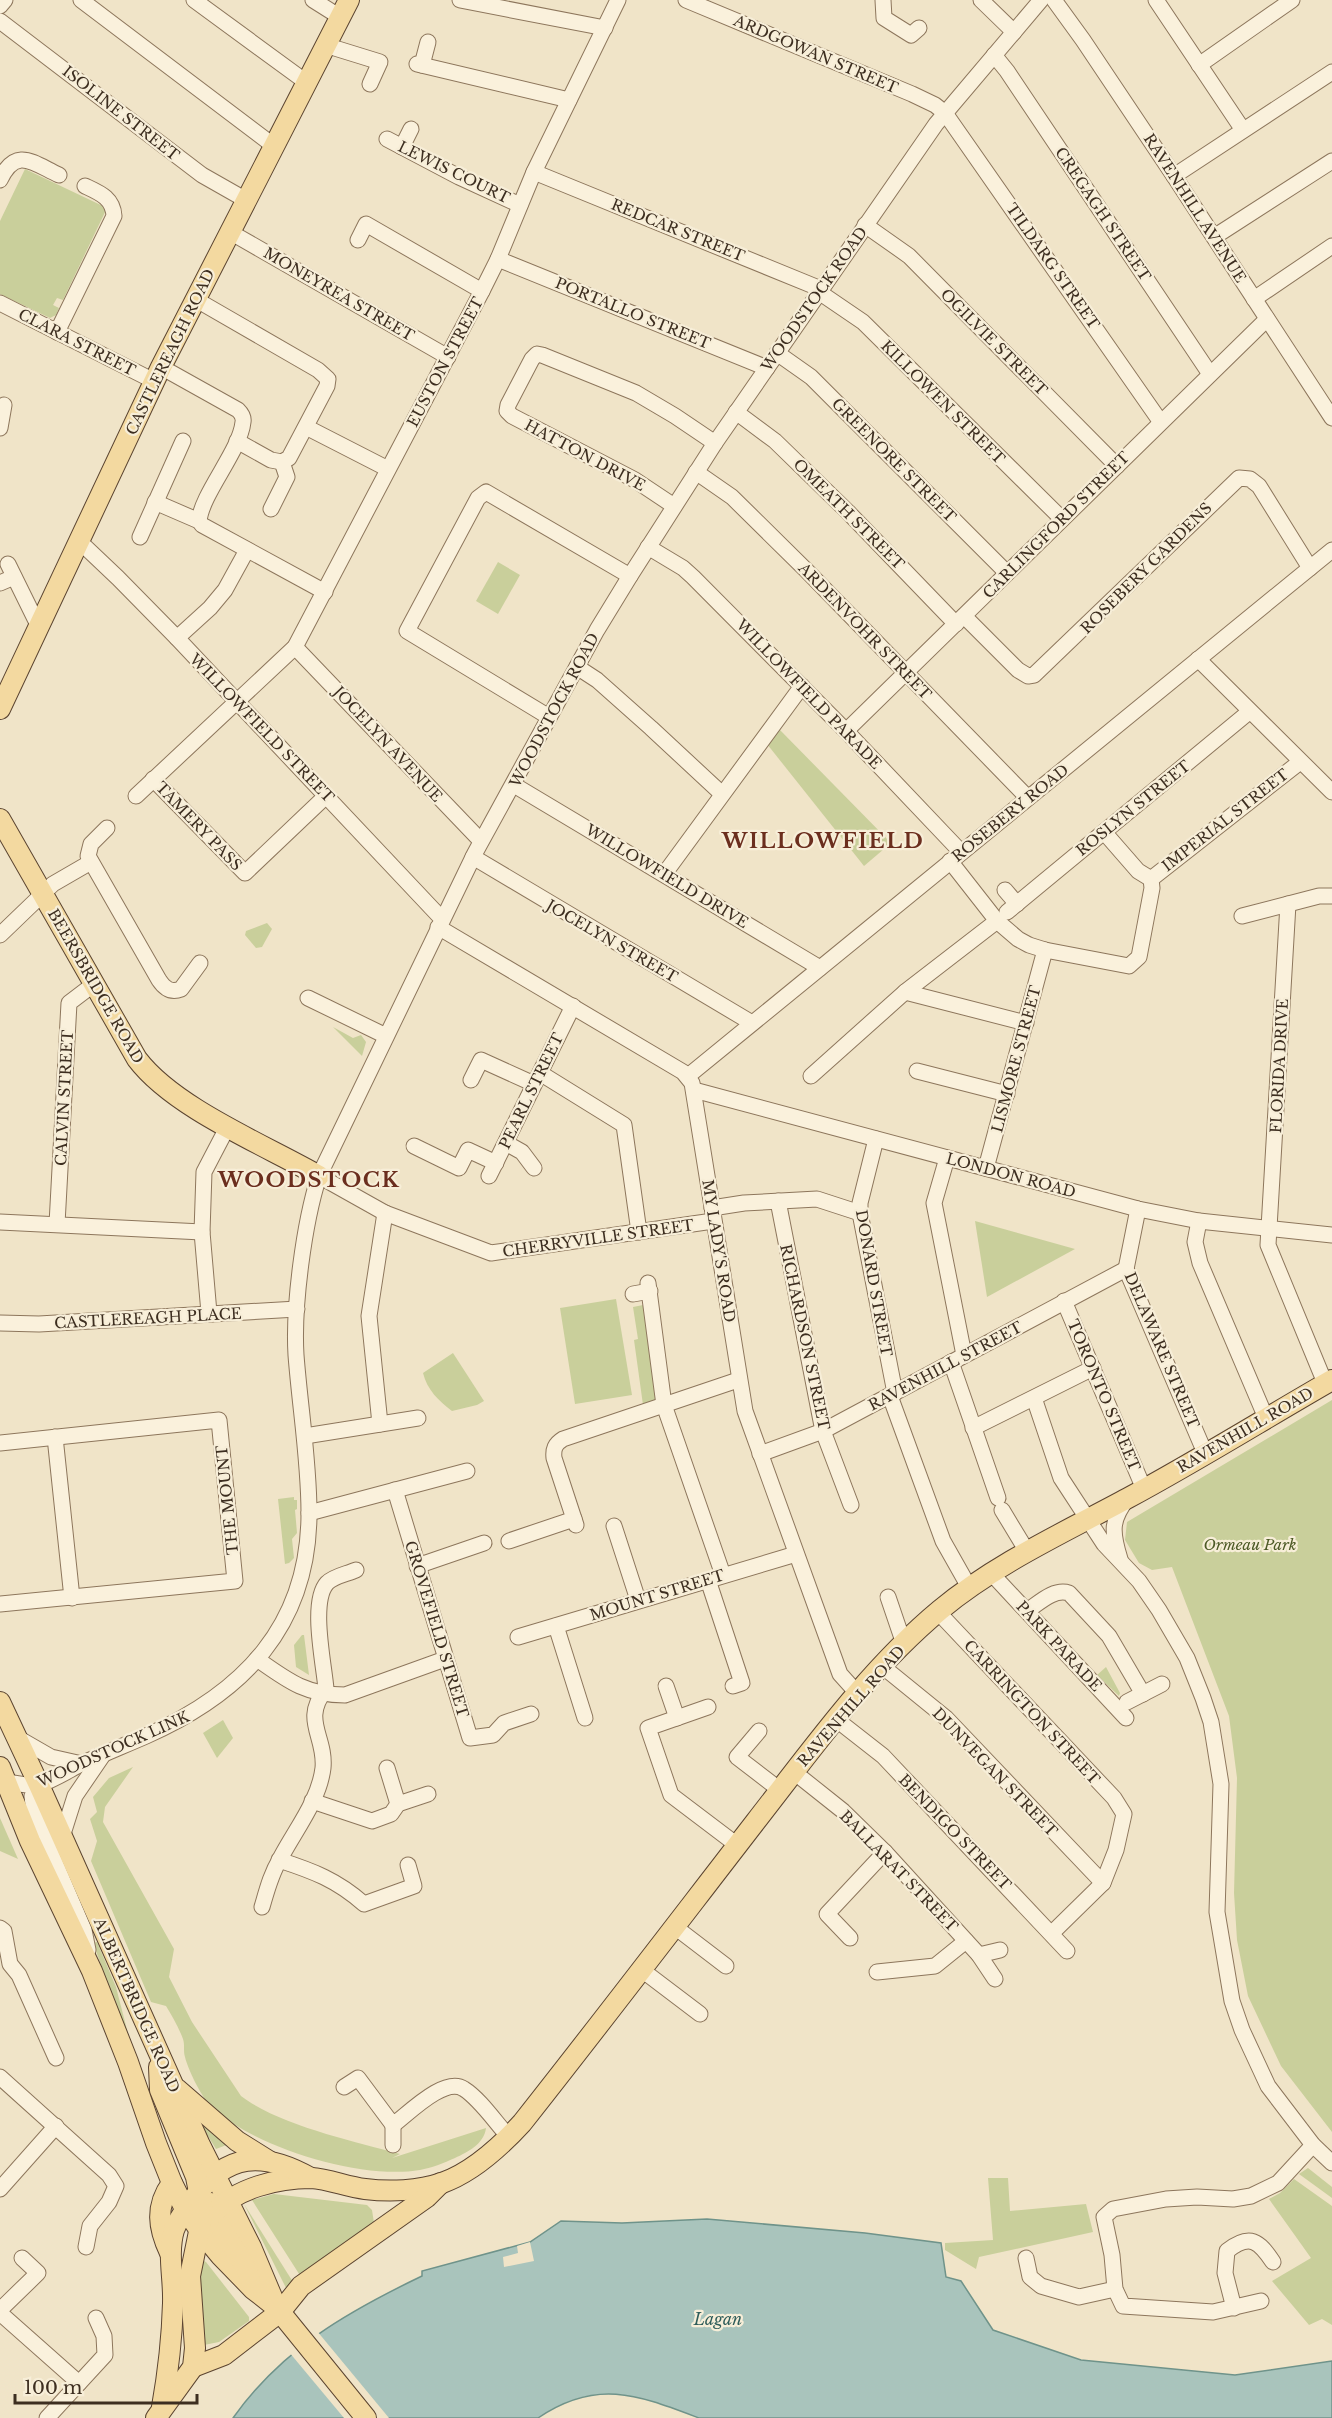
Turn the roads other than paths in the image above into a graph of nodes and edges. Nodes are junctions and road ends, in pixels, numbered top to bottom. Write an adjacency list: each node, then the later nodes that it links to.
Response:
1 (5, 0): 14 (street)
2 (81, 0): 32 (street)
3 (194, 0): 25 (street)
4 (313, 0): 15 (street)
5 (460, 0): 17 (street)
6 (618, 0): 17 (street, EUSTON STREET)
7 (686, 0): 28 (street, ARDGOWAN STREET)
8 (883, 0): 18 (street)
9 (981, 0): 19 (street)
10 (1041, 0): 19 (street, WOODSTOCK ROAD)
11 (1054, 0): 37 (street, RAVENHILL AVENUE)
12 (1292, 0): 23 (street)
13 (1160, 1): 23 (street)
14 (0, 6)
15 (345, 8): 21 (main road, CASTLEREAGH ROAD)
16 (0, 21): 40 (street, ISOLINE STREET)
17 (605, 28): 27 (street, EUSTON STREET)
18 (919, 28)
19 (1014, 32): 22 (street, WOODSTOCK ROAD)
20 (428, 42): 27 (street)
21 (325, 45): 25 (main road, CASTLEREAGH ROAD); 26 (street)
22 (994, 56): 28 (street, WOODSTOCK ROAD); 59 (street, CREGAGH STREET)
23 (1199, 65): 30 (street)
24 (1332, 72): 30 (street)
25 (306, 82): 32 (main road, CASTLEREAGH ROAD)
26 (370, 84)
27 (569, 100): 35 (street, EUSTON STREET)
28 (945, 113): 42 (street, WOODSTOCK ROAD); 63 (street, TILDARG STREET)
29 (411, 129): 33 (street)
30 (1243, 130): 37 (street)
31 (387, 139): 33 (street, LEWIS COURT)
32 (274, 146): 40 (main road, CASTLEREAGH ROAD)
33 (402, 147): 41 (street, LEWIS COURT)
34 (1332, 161): 44 (street)
35 (534, 172): 41 (street, EUSTON STREET); 48 (street, REDCAR STREET)
36 (59, 175): 38 (street)
37 (1174, 176): 44 (street, RAVENHILL AVENUE)
38 (0, 180)
39 (86, 186): 54 (street)
40 (246, 200): 43 (main road, CASTLEREAGH ROAD)
41 (520, 205): 47 (street, EUSTON STREET)
42 (865, 225): 48 (street, WOODSTOCK ROAD); 70 (street, OGILVIE STREET)
43 (230, 232): 50 (main road, CASTLEREAGH ROAD); 56 (street, MONEYREA STREET)
44 (1214, 237): 51 (street, RAVENHILL AVENUE)
45 (358, 240): 49 (street)
46 (1332, 246): 51 (street)
47 (498, 260): 49 (street, EUSTON STREET); 57 (street, PORTALLO STREET)
48 (822, 287): 55 (street, WOODSTOCK ROAD); 76 (street, KILLOWEN STREET)
49 (482, 291): 56 (street, EUSTON STREET)
50 (195, 299): 58 (main road, CASTLEREAGH ROAD); 64 (street)
51 (1254, 299): 53 (street, RAVENHILL AVENUE)
52 (0, 303): 54 (street, CLARA STREET)
53 (1267, 319): 59 (street, CARLINGFORD STREET); 62 (street, RAVENHILL AVENUE)
54 (57, 332): 58 (street, CLARA STREET)
55 (777, 353): 57 (street, WOODSTOCK ROAD); 84 (street, GREENORE STREET)
56 (448, 357): 71 (street, EUSTON STREET)
57 (767, 368): 61 (street, WOODSTOCK ROAD)
58 (158, 374): 67 (street, CLARA STREET); 79 (main road, CASTLEREAGH ROAD)
59 (1210, 374): 63 (street, CARLINGFORD STREET)
60 (3, 405): 65 (street)
61 (736, 412): 68 (street, WOODSTOCK ROAD); 88 (street, OMEATH STREET)
62 (1332, 418)
63 (1160, 421): 70 (street, CARLINGFORD STREET)
64 (306, 427): 69 (street); 71 (street)
65 (0, 428)
66 (183, 441): 73 (street)
67 (237, 441): 69 (street); 77 (street, CLARA STREET)
68 (715, 442): 72 (street, WOODSTOCK ROAD); 74 (street, HATTON DRIVE)
69 (282, 462): 75 (street)
70 (1117, 466): 76 (street, CARLINGFORD STREET)
71 (388, 469): 87 (street, EUSTON STREET)
72 (696, 472): 74 (street, WOODSTOCK ROAD); 94 (street, ARDENVOHR STREET)
73 (155, 502): 77 (street); 78 (street)
74 (674, 506): 80 (street, WOODSTOCK ROAD)
75 (271, 509)
76 (1062, 519): 84 (street, CARLINGFORD STREET)
77 (199, 521): 81 (street)
78 (140, 537)
79 (79, 541): 89 (main road, CASTLEREAGH ROAD); 90 (street, WILLOWFIELD STREET)
80 (648, 547): 86 (street, WOODSTOCK ROAD); 95 (street, WILLOWFIELD PARADE)
81 (247, 550): 87 (street); 90 (street)
82 (1332, 550): 83 (street, ROSEBERY ROAD)
83 (1310, 568): 88 (street, ROSEBERY GARDENS); 92 (street, ROSEBERY ROAD)
84 (1007, 573): 88 (street, CARLINGFORD STREET)
85 (7, 574): 89 (street)
86 (630, 576): 93 (street, WOODSTOCK ROAD); 99 (street)
87 (325, 592): 91 (street, EUSTON STREET)
88 (960, 620): 94 (street, CARLINGFORD STREET)
89 (38, 625): 97 (main road, CASTLEREAGH ROAD)
90 (177, 638): 96 (street, WILLOWFIELD STREET)
91 (295, 647): 96 (street, EUSTON STREET); 112 (street, JOCELYN AVENUE)
92 (1198, 659): 98 (street); 108 (street, ROSEBERY ROAD)
93 (577, 667): 99 (street, WOODSTOCK ROAD); 105 (street)
94 (905, 673): 100 (street, CARLINGFORD STREET); 108 (street, ARDENVOHR STREET)
95 (802, 686): 100 (street, WILLOWFIELD PARADE); 105 (street)
96 (235, 700): 102 (street, EUSTON STREET); 107 (street, WILLOWFIELD STREET)
97 (0, 709)
98 (1249, 712): 101 (street); 111 (street, ROSLYN STREET)
99 (549, 717): 103 (street, WOODSTOCK ROAD)
100 (846, 731): 113 (street, WILLOWFIELD PARADE)
101 (1300, 762): 104 (street); 117 (street, IMPERIAL STREET)
102 (153, 779): 106 (street, EUSTON STREET); 107 (street, TAMERY PASS)
103 (511, 791): 112 (street, WOODSTOCK ROAD); 116 (street, WILLOWFIELD DRIVE)
104 (1332, 792)
105 (722, 794): 116 (street)
106 (136, 795)
107 (326, 796): 124 (street, WILLOWFIELD STREET)
108 (1028, 798): 113 (street, ROSEBERY ROAD)
109 (0, 819): 119 (main road, BEERSBRIDGE ROAD)
110 (107, 828): 115 (street)
111 (1104, 832): 117 (street, IMPERIAL STREET); 122 (street, ROSLYN STREET)
112 (481, 841): 114 (street, WOODSTOCK ROAD)
113 (955, 856): 122 (street, IMPERIAL STREET); 128 (street, ROSEBERY ROAD)
114 (473, 857): 124 (street, WOODSTOCK ROAD); 133 (street, JOCELYN STREET)
115 (91, 862): 119 (street); 127 (street)
116 (664, 873): 128 (street, WILLOWFIELD DRIVE)
117 (1150, 879): 126 (street, IMPERIAL STREET)
118 (1005, 890): 122 (street)
119 (42, 893): 125 (street); 129 (main road, BEERSBRIDGE ROAD)
120 (1332, 896): 121 (street)
121 (1288, 904): 123 (street); 159 (street, FLORIDA DRIVE)
122 (1007, 912): 126 (street, IMPERIAL STREET); 130 (street, ROSLYN STREET)
123 (1242, 916)
124 (440, 923): 132 (street); 135 (street, WOODSTOCK ROAD)
125 (0, 935)
126 (1046, 950): 134 (street, LISMORE STREET)
127 (200, 963)
128 (820, 968): 133 (street, ROSEBERY ROAD)
129 (94, 984): 143 (main road, BEERSBRIDGE ROAD); 158 (street, CALVIN STREET)
130 (905, 992): 134 (street); 138 (street, ROSLYN STREET)
131 (308, 998): 135 (street)
132 (573, 1006): 137 (street); 139 (street, PEARL STREET)
133 (752, 1023): 137 (street, ROSEBERY ROAD)
134 (1026, 1023): 142 (street, LISMORE STREET)
135 (386, 1036): 150 (street, WOODSTOCK ROAD)
136 (917, 1071): 142 (street)
137 (688, 1076): 141 (street, MY LADY'S ROAD)
138 (811, 1076)
139 (537, 1078): 140 (street); 145 (street, PEARL STREET); 161 (street)
140 (471, 1080)
141 (694, 1090): 144 (street, LONDON ROAD); 155 (street, MY LADY'S ROAD)
142 (1007, 1094): 149 (street, LISMORE STREET)
143 (228, 1126): 150 (main road, BEERSBRIDGE ROAD); 160 (street)
144 (876, 1139): 147 (street, LONDON ROAD); 154 (street, DONARD STREET)
145 (506, 1143): 146 (street, PEARL STREET); 148 (street)
146 (414, 1146)
147 (947, 1158): 149 (street, LONDON ROAD); 169 (street)
148 (534, 1168)
149 (986, 1168): 152 (street, LONDON ROAD)
150 (319, 1176): 153 (street, CHERRYVILLE STREET); 166 (street, WOODSTOCK ROAD)
151 (778, 1201): 154 (street, CHERRYVILLE STREET); 155 (street, CHERRYVILLE STREET); 180 (street, RICHARDSON STREET)
152 (1138, 1209): 156 (street, LONDON ROAD); 163 (street, DELAWARE STREET)
153 (385, 1213): 161 (street, CHERRYVILLE STREET); 178 (street)
154 (860, 1213): 173 (street, DONARD STREET)
155 (713, 1215): 161 (street, CHERRYVILLE STREET); 171 (street, MY LADY'S ROAD)
156 (1199, 1221): 159 (street, LONDON ROAD); 177 (street)
157 (0, 1222): 158 (street)
158 (57, 1224): 160 (street)
159 (1269, 1228): 162 (street, LONDON ROAD); 172 (street, FLORIDA DRIVE)
160 (202, 1232): 167 (street)
161 (639, 1232)
162 (1332, 1234)
163 (1126, 1269): 165 (street, RAVENHILL STREET); 184 (street, DELAWARE STREET)
164 (633, 1294): 175 (street)
165 (1064, 1301): 169 (street, RAVENHILL STREET); 170 (street, TORONTO STREET)
166 (297, 1309): 167 (street, CASTLEREAGH PLACE); 181 (street, WOODSTOCK ROAD)
167 (209, 1313): 168 (street, CASTLEREAGH PLACE)
168 (0, 1323)
169 (957, 1359): 173 (street, RAVENHILL STREET); 179 (street)
170 (1093, 1368): 174 (street); 188 (street, TORONTO STREET)
171 (738, 1380): 175 (street); 185 (street, MY LADY'S ROAD)
172 (1329, 1382): 177 (main road, RAVENHILL ROAD)
173 (892, 1394): 180 (street, RAVENHILL STREET); 203 (street, DONARD STREET)
174 (1034, 1398): 179 (street); 191 (street)
175 (664, 1405): 193 (street); 201 (street)
176 (418, 1418): 178 (street)
177 (1266, 1418): 184 (main road, RAVENHILL ROAD)
178 (380, 1424): 181 (street)
179 (973, 1428): 195 (street)
180 (824, 1431): 185 (street, RAVENHILL STREET); 189 (street, RICHARDSON STREET)
181 (305, 1436): 190 (street, WOODSTOCK ROAD)
182 (55, 1437): 183 (street, THE MOUNT); 205 (street); 205 (street, THE MOUNT)
183 (0, 1443)
184 (1205, 1453): 188 (main road, RAVENHILL ROAD)
185 (760, 1455): 196 (street, MY LADY'S ROAD)
186 (458, 1469): 187 (street)
187 (395, 1490): 190 (street); 198 (street, GROVEFIELD STREET)
188 (1136, 1494): 191 (main road, RAVENHILL ROAD); 197 (street)
189 (851, 1505)
190 (309, 1513): 213 (street, WOODSTOCK LINK)
191 (1087, 1520): 195 (main road, RAVENHILL ROAD); 197 (street)
192 (614, 1526): 206 (street)
193 (509, 1541)
194 (484, 1543): 198 (street)
195 (1028, 1553): 200 (main road, RAVENHILL ROAD)
196 (796, 1554): 201 (street, MOUNT STREET); 220 (street, MY LADY'S ROAD)
197 (1121, 1562): 271 (street)
198 (417, 1566): 214 (street, GROVEFIELD STREET)
199 (357, 1570): 219 (street)
200 (992, 1574): 203 (main road, RAVENHILL ROAD); 208 (street, PARK PARADE)
201 (723, 1575): 202 (street, MOUNT STREET)
202 (708, 1580): 206 (street, MOUNT STREET); 218 (street)
203 (969, 1587): 209 (main road, RAVENHILL ROAD)
204 (888, 1597): 212 (street)
205 (72, 1598): 207 (street, THE MOUNT)
206 (638, 1600): 210 (street, MOUNT STREET)
207 (0, 1604)
208 (1027, 1611): 221 (street, PARK PARADE); 221 (street)
209 (938, 1612): 212 (main road, RAVENHILL ROAD); 245 (street, CARRINGTON STREET)
210 (556, 1626): 211 (street, MOUNT STREET); 225 (street)
211 (518, 1637)
212 (904, 1644): 215 (main road, RAVENHILL ROAD)
213 (257, 1659): 219 (street); 230 (street, WOODSTOCK LINK)
214 (445, 1659): 219 (street); 224 (street, GROVEFIELD STREET)
215 (882, 1666): 220 (main road, RAVENHILL ROAD); 245 (street, DUNVEGAN STREET)
216 (1162, 1684): 221 (street)
217 (666, 1686): 226 (street)
218 (733, 1686)
219 (322, 1694): 238 (street)
220 (858, 1694): 227 (main road, RAVENHILL ROAD)
221 (1143, 1694)
222 (0, 1702): 229 (main road, ALBERTBRIDGE ROAD)
223 (708, 1707): 226 (street)
224 (531, 1714)
225 (585, 1718)
226 (677, 1718): 241 (street)
227 (837, 1720): 233 (main road, RAVENHILL ROAD); 249 (street, BENDIGO STREET)
228 (759, 1731): 236 (street)
229 (18, 1738): 231 (street); 235 (main road, ALBERTBRIDGE ROAD)
230 (103, 1755): 231 (street, WOODSTOCK LINK); 240 (street)
231 (82, 1764): 235 (street, WOODSTOCK LINK)
232 (387, 1768): 239 (street)
233 (794, 1772): 236 (main road, RAVENHILL ROAD); 242 (street, BALLARAT STREET)
234 (3, 1774): 235 (street, WOODSTOCK LINK); 258 (main road, ALBERTBRIDGE ROAD)
235 (39, 1785): 240 (main road, ALBERTBRIDGE ROAD); 258 (street)
236 (780, 1790): 241 (main road, RAVENHILL ROAD)
237 (428, 1794): 239 (street)
238 (312, 1801): 239 (street); 243 (street)
239 (398, 1804)
240 (62, 1837): 262 (main road, ALBERTBRIDGE ROAD)
241 (737, 1845): 247 (main road, RAVENHILL ROAD)
242 (885, 1852): 250 (street); 251 (street, BALLARAT STREET)
243 (279, 1860): 244 (street); 246 (street)
244 (408, 1865)
245 (1103, 1883): 249 (street)
246 (262, 1907)
247 (675, 1927): 255 (street); 257 (main road, RAVENHILL ROAD)
248 (0, 1928): 256 (street)
249 (1052, 1933): 253 (street, BENDIGO STREET)
250 (850, 1938)
251 (966, 1941): 254 (street, BALLARAT STREET); 259 (street)
252 (1000, 1950): 254 (street)
253 (1067, 1951)
254 (980, 1955): 260 (street, BALLARAT STREET)
255 (726, 1966)
256 (5, 1967): 263 (street)
257 (642, 1970): 261 (street); 269 (main road, RAVENHILL ROAD)
258 (92, 1971): 276 (main road, ALBERTBRIDGE ROAD)
259 (877, 1972)
260 (995, 1979)
261 (700, 2014)
262 (158, 2052): 265 (main road, ALBERTBRIDGE ROAD); 279 (main road)
263 (56, 2058)
264 (0, 2077): 268 (street)
265 (173, 2085): 272 (main road); 274 (main road, ALBERTBRIDGE ROAD)
266 (344, 2087): 267 (street)
267 (393, 2124): 269 (street); 270 (street)
268 (56, 2126): 278 (street); 285 (street)
269 (509, 2137): 277 (main road, RAVENHILL ROAD)
270 (393, 2145)
271 (1313, 2145): 273 (street); 291 (street)
272 (269, 2161): 274 (main road, RAVENHILL ROAD); 275 (main road, RAVENHILL ROAD)
273 (1332, 2163)
274 (215, 2175): 279 (main road, RAVENHILL ROAD); 281 (main road)
275 (311, 2178): 280 (main road, RAVENHILL ROAD); 281 (main road, RAVENHILL ROAD)
276 (172, 2183): 282 (main road, ALBERTBRIDGE ROAD); 286 (main road)
277 (441, 2183): 280 (main road, RAVENHILL ROAD); 284 (main road)
278 (0, 2189)
279 (200, 2190): 282 (main road, RAVENHILL ROAD); 283 (main road)
280 (386, 2191): 284 (main road)
281 (221, 2207): 283 (main road); 290 (main road); 294 (main road, ALBERTBRIDGE ROAD)
282 (185, 2209): 283 (main road, ALBERTBRIDGE ROAD); 286 (main road, RAVENHILL ROAD)
283 (201, 2232): 290 (main road, ALBERTBRIDGE ROAD); 297 (main road)
284 (372, 2238): 294 (main road)
285 (86, 2247)
286 (171, 2253): 299 (main road)
287 (22, 2258): 295 (street)
288 (1026, 2258): 291 (street)
289 (1273, 2262): 293 (street)
290 (253, 2289): 294 (main road, ALBERTBRIDGE ROAD)
291 (1115, 2289): 293 (street)
292 (1261, 2301): 293 (street)
293 (1234, 2308)
294 (278, 2309): 297 (main road); 301 (main road, ALBERTBRIDGE ROAD)
295 (0, 2312): 298 (street)
296 (96, 2318): 298 (street)
297 (192, 2367): 299 (main road)
298 (79, 2383): 300 (street)
299 (159, 2414)
300 (47, 2418)
301 (366, 2418)

